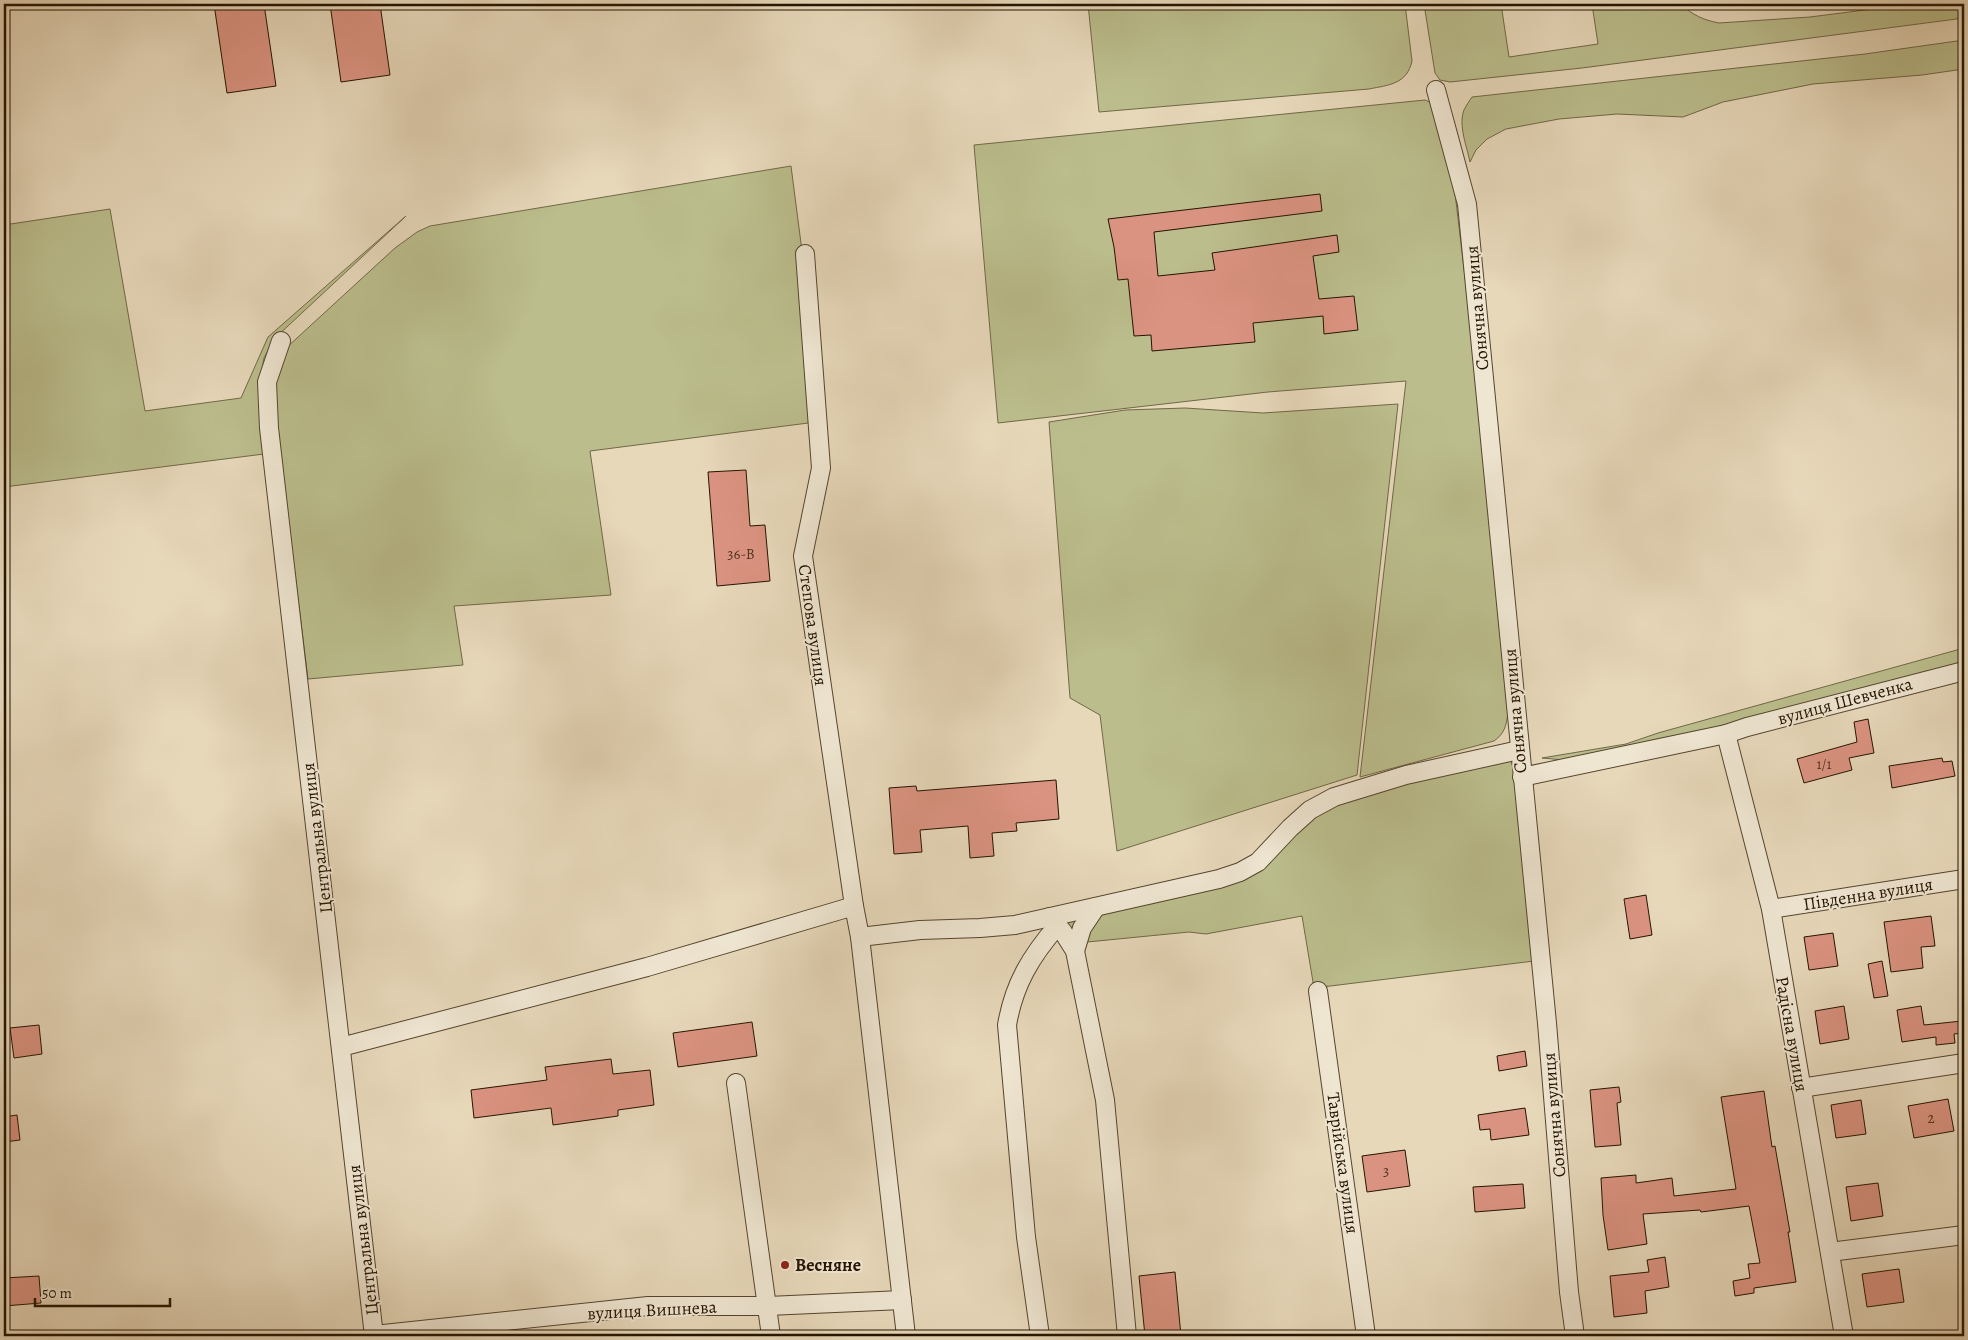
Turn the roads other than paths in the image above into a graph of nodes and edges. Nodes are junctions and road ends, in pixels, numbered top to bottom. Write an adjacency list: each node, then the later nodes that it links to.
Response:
1 (1436, 90): 6 (street, Сонячна вулиця)
2 (805, 254): 9 (street, Степова вулиця)
3 (281, 341): 16 (street, Центральна вулиця)
4 (1964, 671): 5 (street, вулиця Шевченка)
5 (1726, 734): 7 (street, вулиця Шевченка); 11 (street, Радісна вулиця)
6 (1519, 750): 7 (street, Сонячна вулиця); 10 (street)
7 (1522, 777): 30 (street, Сонячна вулиця)
8 (1964, 878): 11 (street, Південна вулиця)
9 (854, 906): 13 (street, Степова вулиця); 16 (street)
10 (1096, 907): 12 (street); 14 (street)
11 (1771, 909): 19 (street, Радісна вулиця)
12 (1054, 921): 13 (street); 14 (street); 27 (street)
13 (860, 937): 22 (street, Степова вулиця)
14 (1074, 951): 28 (street)
15 (1318, 991): 29 (street, Таврійська вулиця)
16 (341, 1047): 24 (street, Центральна вулиця)
17 (1964, 1063): 19 (street)
18 (736, 1083): 23 (street)
19 (1801, 1088): 21 (street, Радісна вулиця)
20 (1964, 1235): 21 (street)
21 (1830, 1252): 31 (street, Радісна вулиця)
22 (902, 1300): 23 (street, вулиця Вишнева); 26 (street, Степова вулиця)
23 (768, 1306): 24 (street, вулиця Вишнева); 25 (street)
24 (374, 1336)
25 (771, 1336)
26 (906, 1336)
27 (1040, 1336)
28 (1127, 1336)
29 (1366, 1336)
30 (1576, 1336)
31 (1844, 1336)

